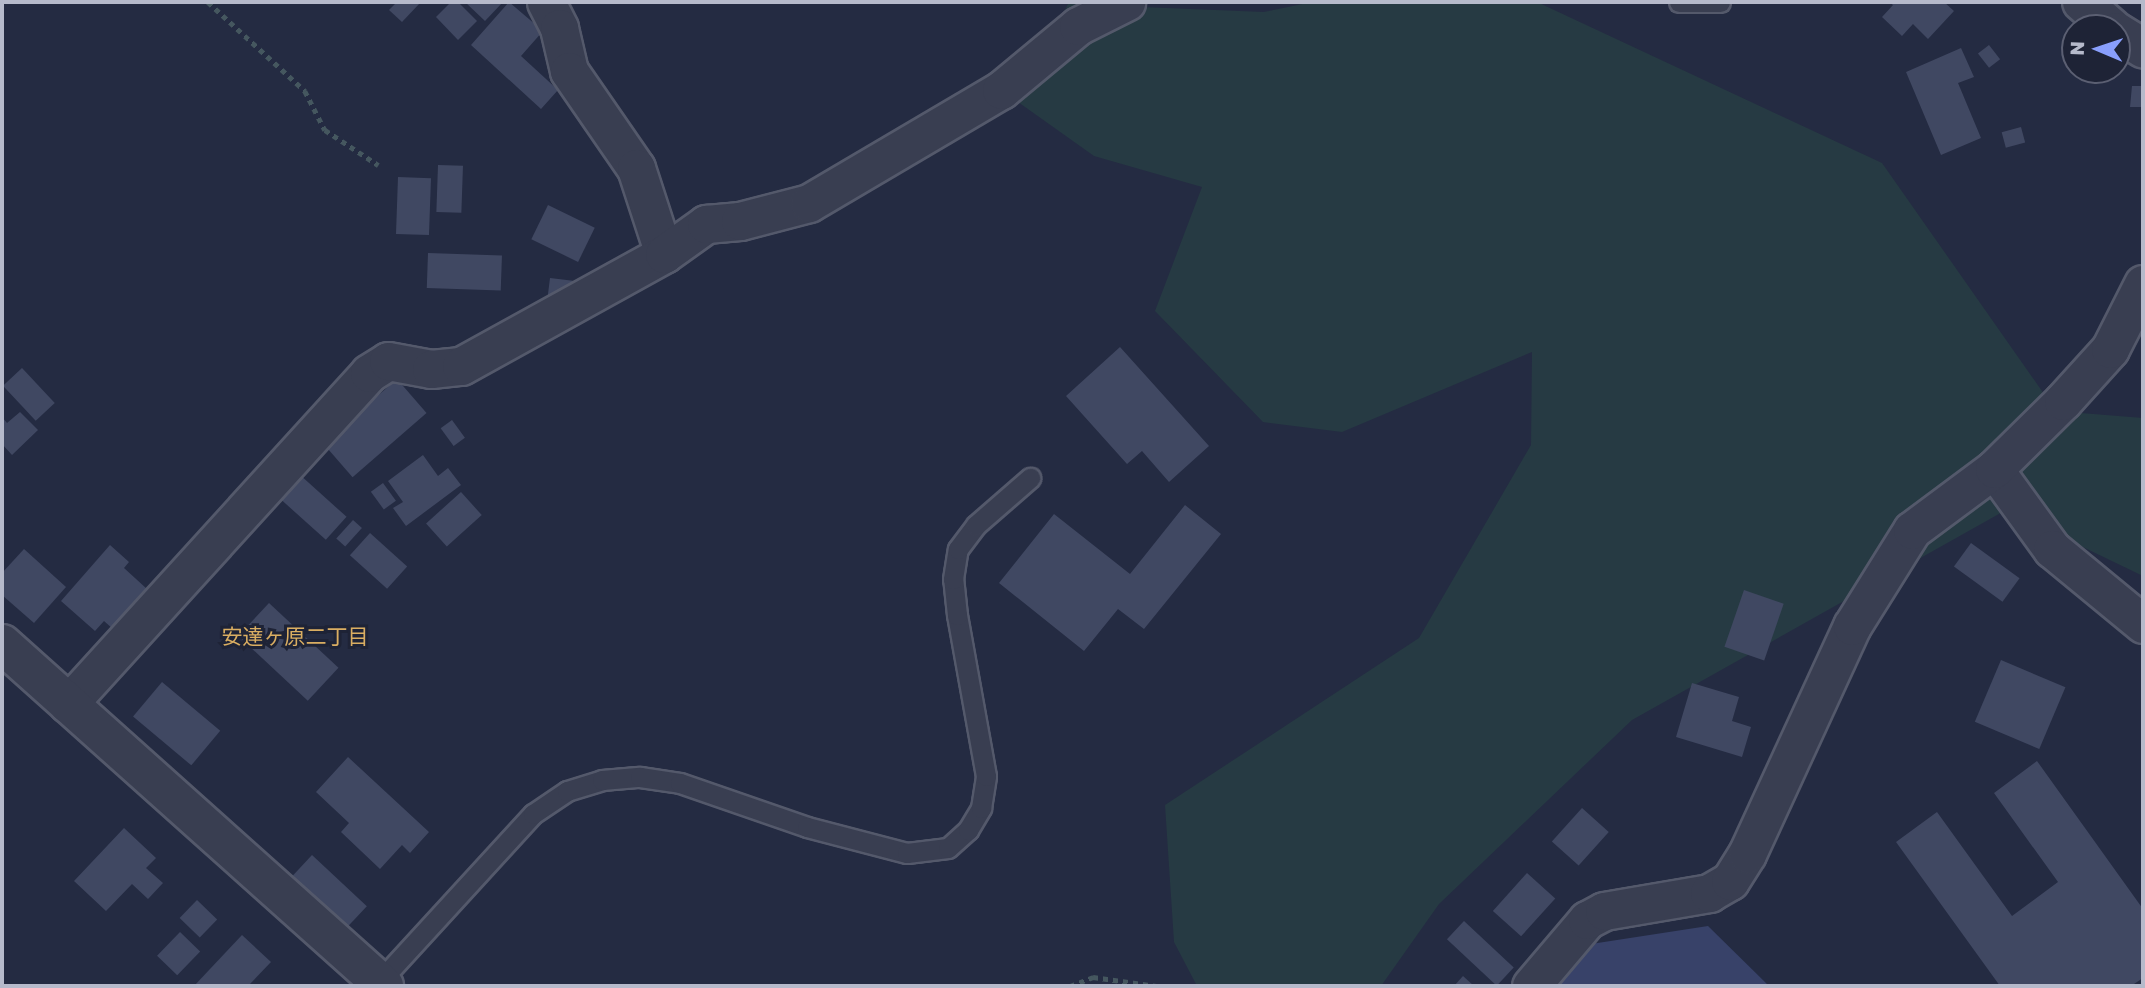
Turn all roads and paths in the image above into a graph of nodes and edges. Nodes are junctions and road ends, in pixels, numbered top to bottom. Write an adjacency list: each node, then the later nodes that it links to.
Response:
1 (208, 2): 8 (path)
2 (546, 2): 9 (street)
3 (1126, 2): 9 (street)
4 (1679, 2): 5 (lane)
5 (1720, 2)
6 (2082, 2): 7 (street)
7 (2096, 14)
8 (378, 165)
9 (664, 254): 15 (street)
10 (2143, 284): 11 (street)
11 (1994, 468): 13 (street); 19 (street)
12 (1030, 478): 16 (lane)
13 (2143, 624)
14 (2, 644): 15 (street)
15 (68, 704): 16 (street)
16 (382, 984)
17 (1070, 986): 18 (path)
18 (1156, 986)
19 (1531, 986)

